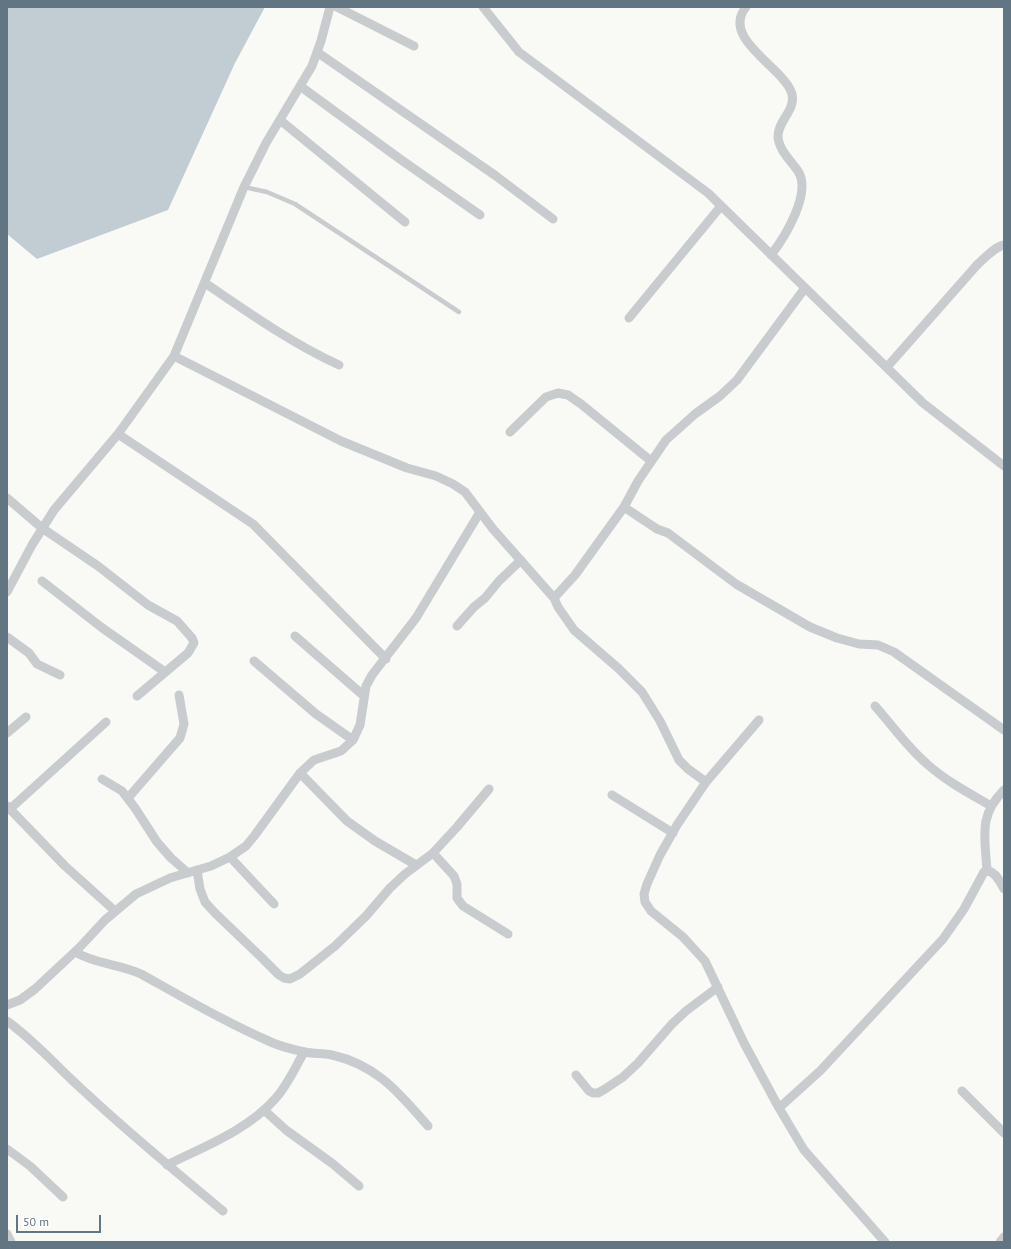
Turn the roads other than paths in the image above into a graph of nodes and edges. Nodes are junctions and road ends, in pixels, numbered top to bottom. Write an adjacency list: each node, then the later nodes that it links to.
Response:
1 (330, 7): 6 (street)
2 (337, 7): 5 (street)
3 (483, 7): 10 (street)
4 (746, 7): 15 (street)
5 (414, 46)
6 (317, 52): 7 (street); 12 (street)
7 (300, 86): 8 (street); 11 (street)
8 (280, 120): 9 (street); 13 (street)
9 (244, 187): 16 (street); 18 (lane)
10 (721, 206): 15 (street); 19 (street)
11 (480, 215)
12 (553, 219)
13 (405, 222)
14 (1004, 245): 22 (street)
15 (771, 255): 17 (street)
16 (204, 283): 20 (street); 21 (street)
17 (805, 288): 22 (street); 25 (street)
18 (459, 312)
19 (629, 318)
20 (174, 356): 24 (street); 29 (street)
21 (339, 365)
22 (887, 367): 26 (street)
23 (510, 432): 25 (street)
24 (118, 434): 30 (street); 38 (street)
25 (651, 461): 28 (street)
26 (1004, 466)
27 (7, 498): 30 (street)
28 (624, 507): 34 (street); 49 (street)
29 (480, 512): 31 (street); 38 (street)
30 (42, 528): 33 (street); 40 (street)
31 (521, 560): 34 (street); 35 (street)
32 (42, 581): 40 (street)
33 (7, 592)
34 (554, 598): 54 (street)
35 (457, 626)
36 (295, 636): 44 (street)
37 (7, 637): 41 (street)
38 (386, 659): 44 (street)
39 (254, 661): 51 (street)
40 (165, 672): 43 (street)
41 (60, 675)
42 (179, 695): 58 (street)
43 (137, 696)
44 (364, 696): 51 (street)
45 (875, 706): 59 (street)
46 (26, 717): 50 (street)
47 (759, 720): 54 (street)
48 (106, 722): 60 (street)
49 (1004, 730)
50 (7, 733)
51 (353, 740): 52 (street)
52 (300, 773): 63 (street); 64 (street)
53 (102, 779): 58 (street)
54 (706, 782): 61 (street)
55 (489, 789): 62 (street)
56 (1004, 790): 59 (street)
57 (612, 795): 61 (street)
58 (128, 798): 67 (street)
59 (991, 806): 66 (street)
60 (8, 808): 70 (street)
61 (673, 832): 73 (street)
62 (433, 852): 64 (street); 71 (street)
63 (230, 857): 65 (street); 69 (street)
64 (416, 865): 65 (street)
65 (197, 870): 67 (street)
66 (987, 871): 68 (street); 79 (street)
67 (188, 873): 70 (street)
68 (1004, 889)
69 (274, 904)
70 (115, 911): 72 (street)
71 (508, 934)
72 (75, 952): 74 (street); 76 (street)
73 (718, 987): 77 (street); 79 (street)
74 (7, 1004)
75 (7, 1020): 84 (street)
76 (304, 1052): 80 (street); 81 (street)
77 (576, 1075)
78 (962, 1091): 82 (street)
79 (779, 1108): 91 (street)
80 (264, 1110): 84 (street); 85 (street)
81 (428, 1126)
82 (1004, 1133)
83 (7, 1149): 86 (street)
84 (167, 1164): 87 (street)
85 (359, 1186)
86 (62, 1197)
87 (223, 1210)
88 (7, 1234): 90 (street)
89 (1004, 1237): 92 (street)
90 (11, 1242)
91 (885, 1242)
92 (1000, 1242)

